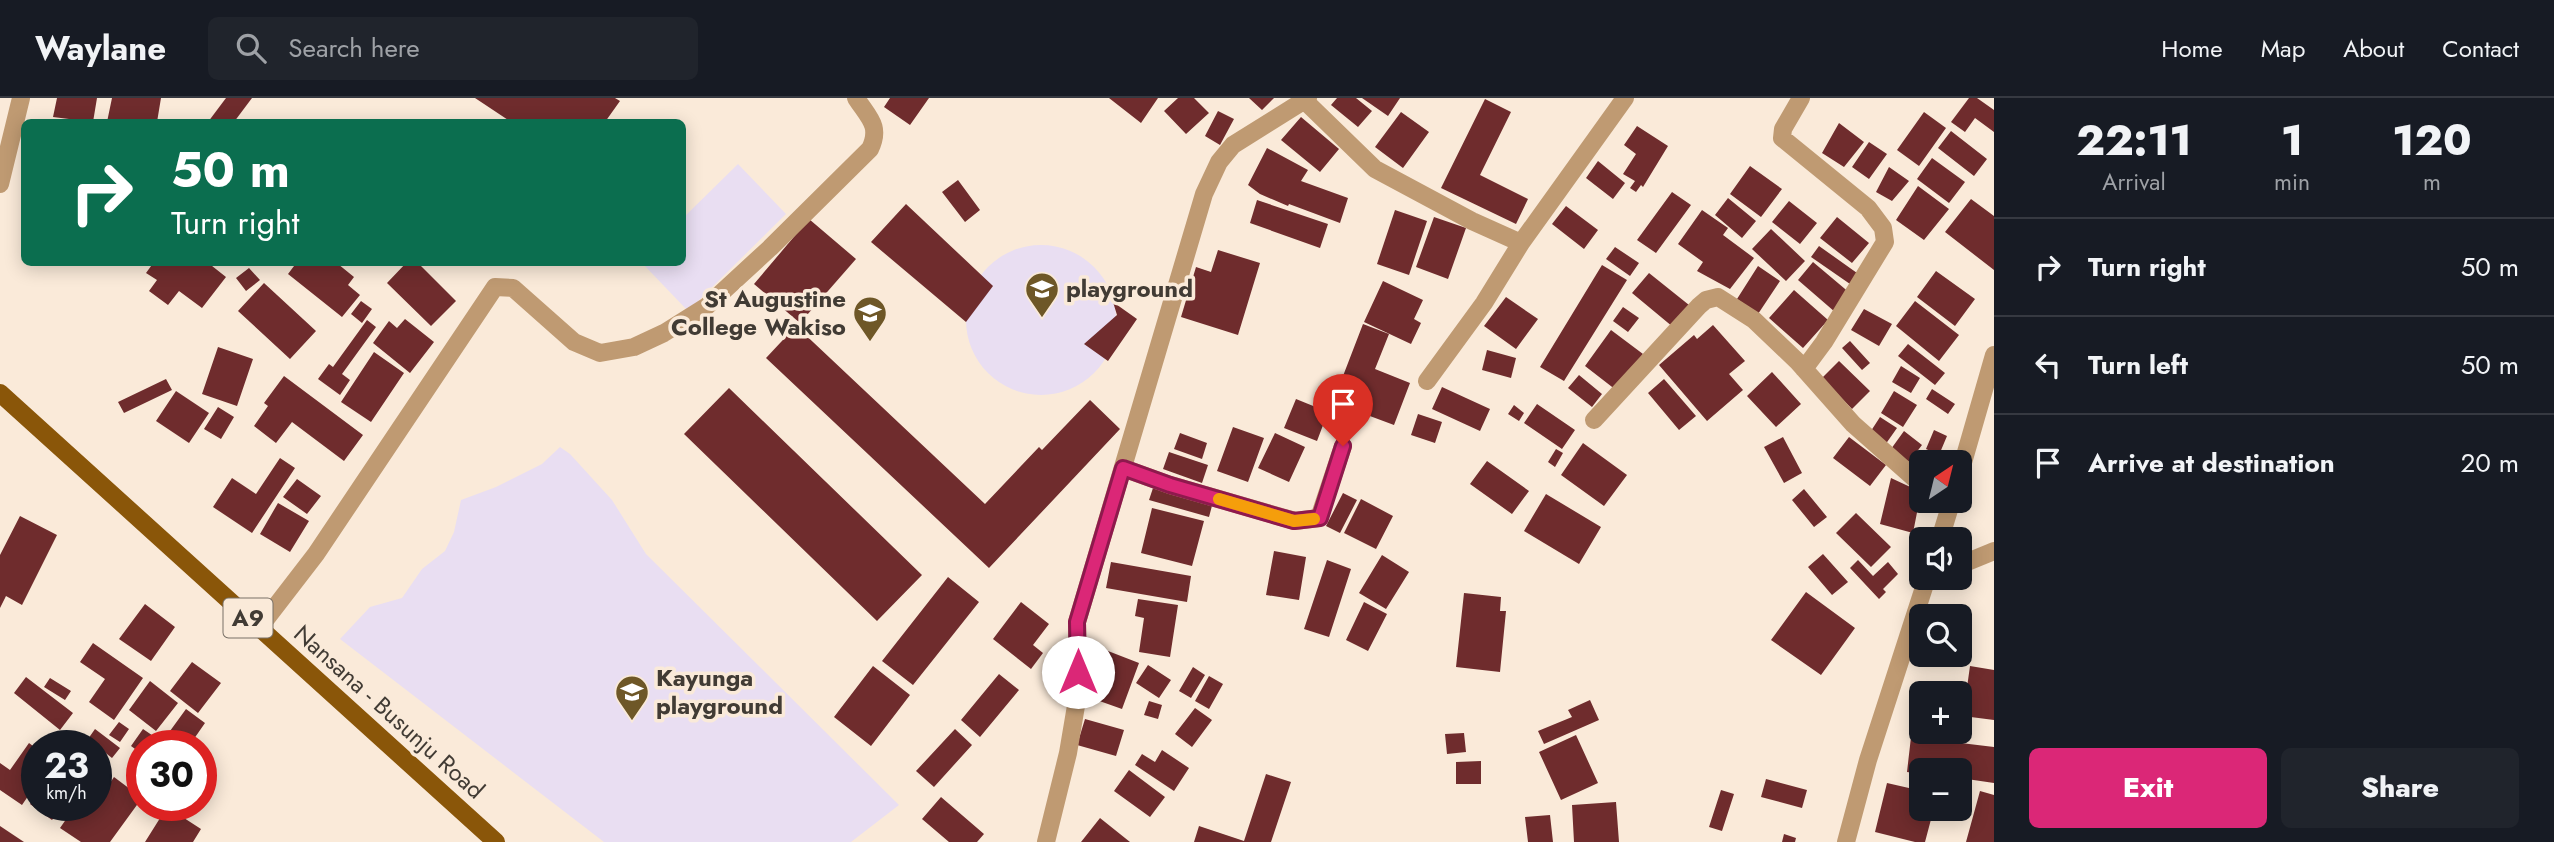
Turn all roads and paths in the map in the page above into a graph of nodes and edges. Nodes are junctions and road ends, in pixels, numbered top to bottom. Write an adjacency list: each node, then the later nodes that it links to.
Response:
1 (21, 98): 6 (street)
2 (856, 98): 20 (street)
3 (1625, 98): 7 (street)
4 (1801, 98): 9 (street)
5 (1307, 100): 7 (street); 15 (street)
6 (0, 184)
7 (1521, 243): 10 (street)
8 (1994, 355): 14 (street)
9 (1804, 369): 12 (street); 16 (street)
10 (1427, 381)
11 (0, 393): 20 (main road, Nansana - Busunju Road / A9)
12 (1594, 420)
13 (1343, 446): 15 (street)
14 (1967, 450)
15 (1123, 468): 22 (street)
16 (1909, 474)
17 (1994, 551): 18 (street)
18 (1972, 560)
19 (1924, 590): 23 (street)
20 (259, 628): 21 (main road, Nansana - Busunju Road / A9)
21 (496, 842)
22 (1046, 842)
23 (1846, 842)

